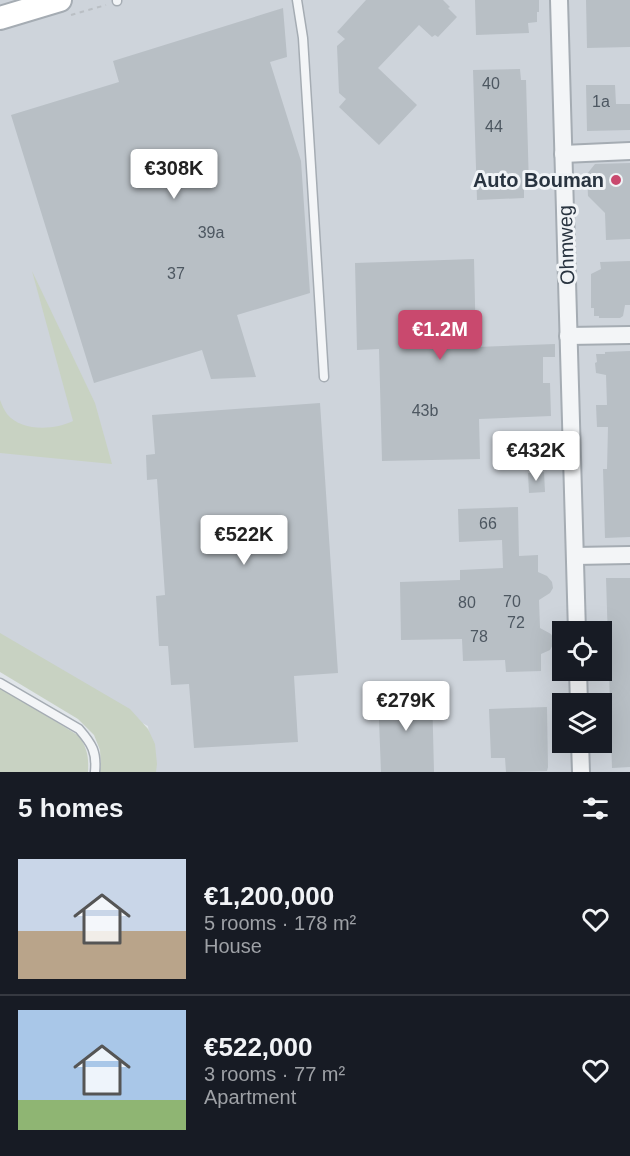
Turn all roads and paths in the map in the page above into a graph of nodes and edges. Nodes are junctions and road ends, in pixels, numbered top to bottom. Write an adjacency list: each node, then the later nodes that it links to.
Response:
1 (60, 0): 4 (street)
2 (297, 0): 9 (lane)
3 (559, 0): 6 (street, Ohmweg)
4 (0, 18)
5 (630, 151): 6 (street)
6 (563, 154): 8 (street, Ohmweg)
7 (630, 334): 8 (street)
8 (568, 336): 11 (street, Ohmweg)
9 (324, 376)
10 (630, 555): 11 (street)
11 (575, 556): 12 (street, Ohmweg)
12 (577, 621)
13 (0, 683): 15 (lane)
14 (580, 753): 16 (street)
15 (95, 772)
16 (581, 772)

